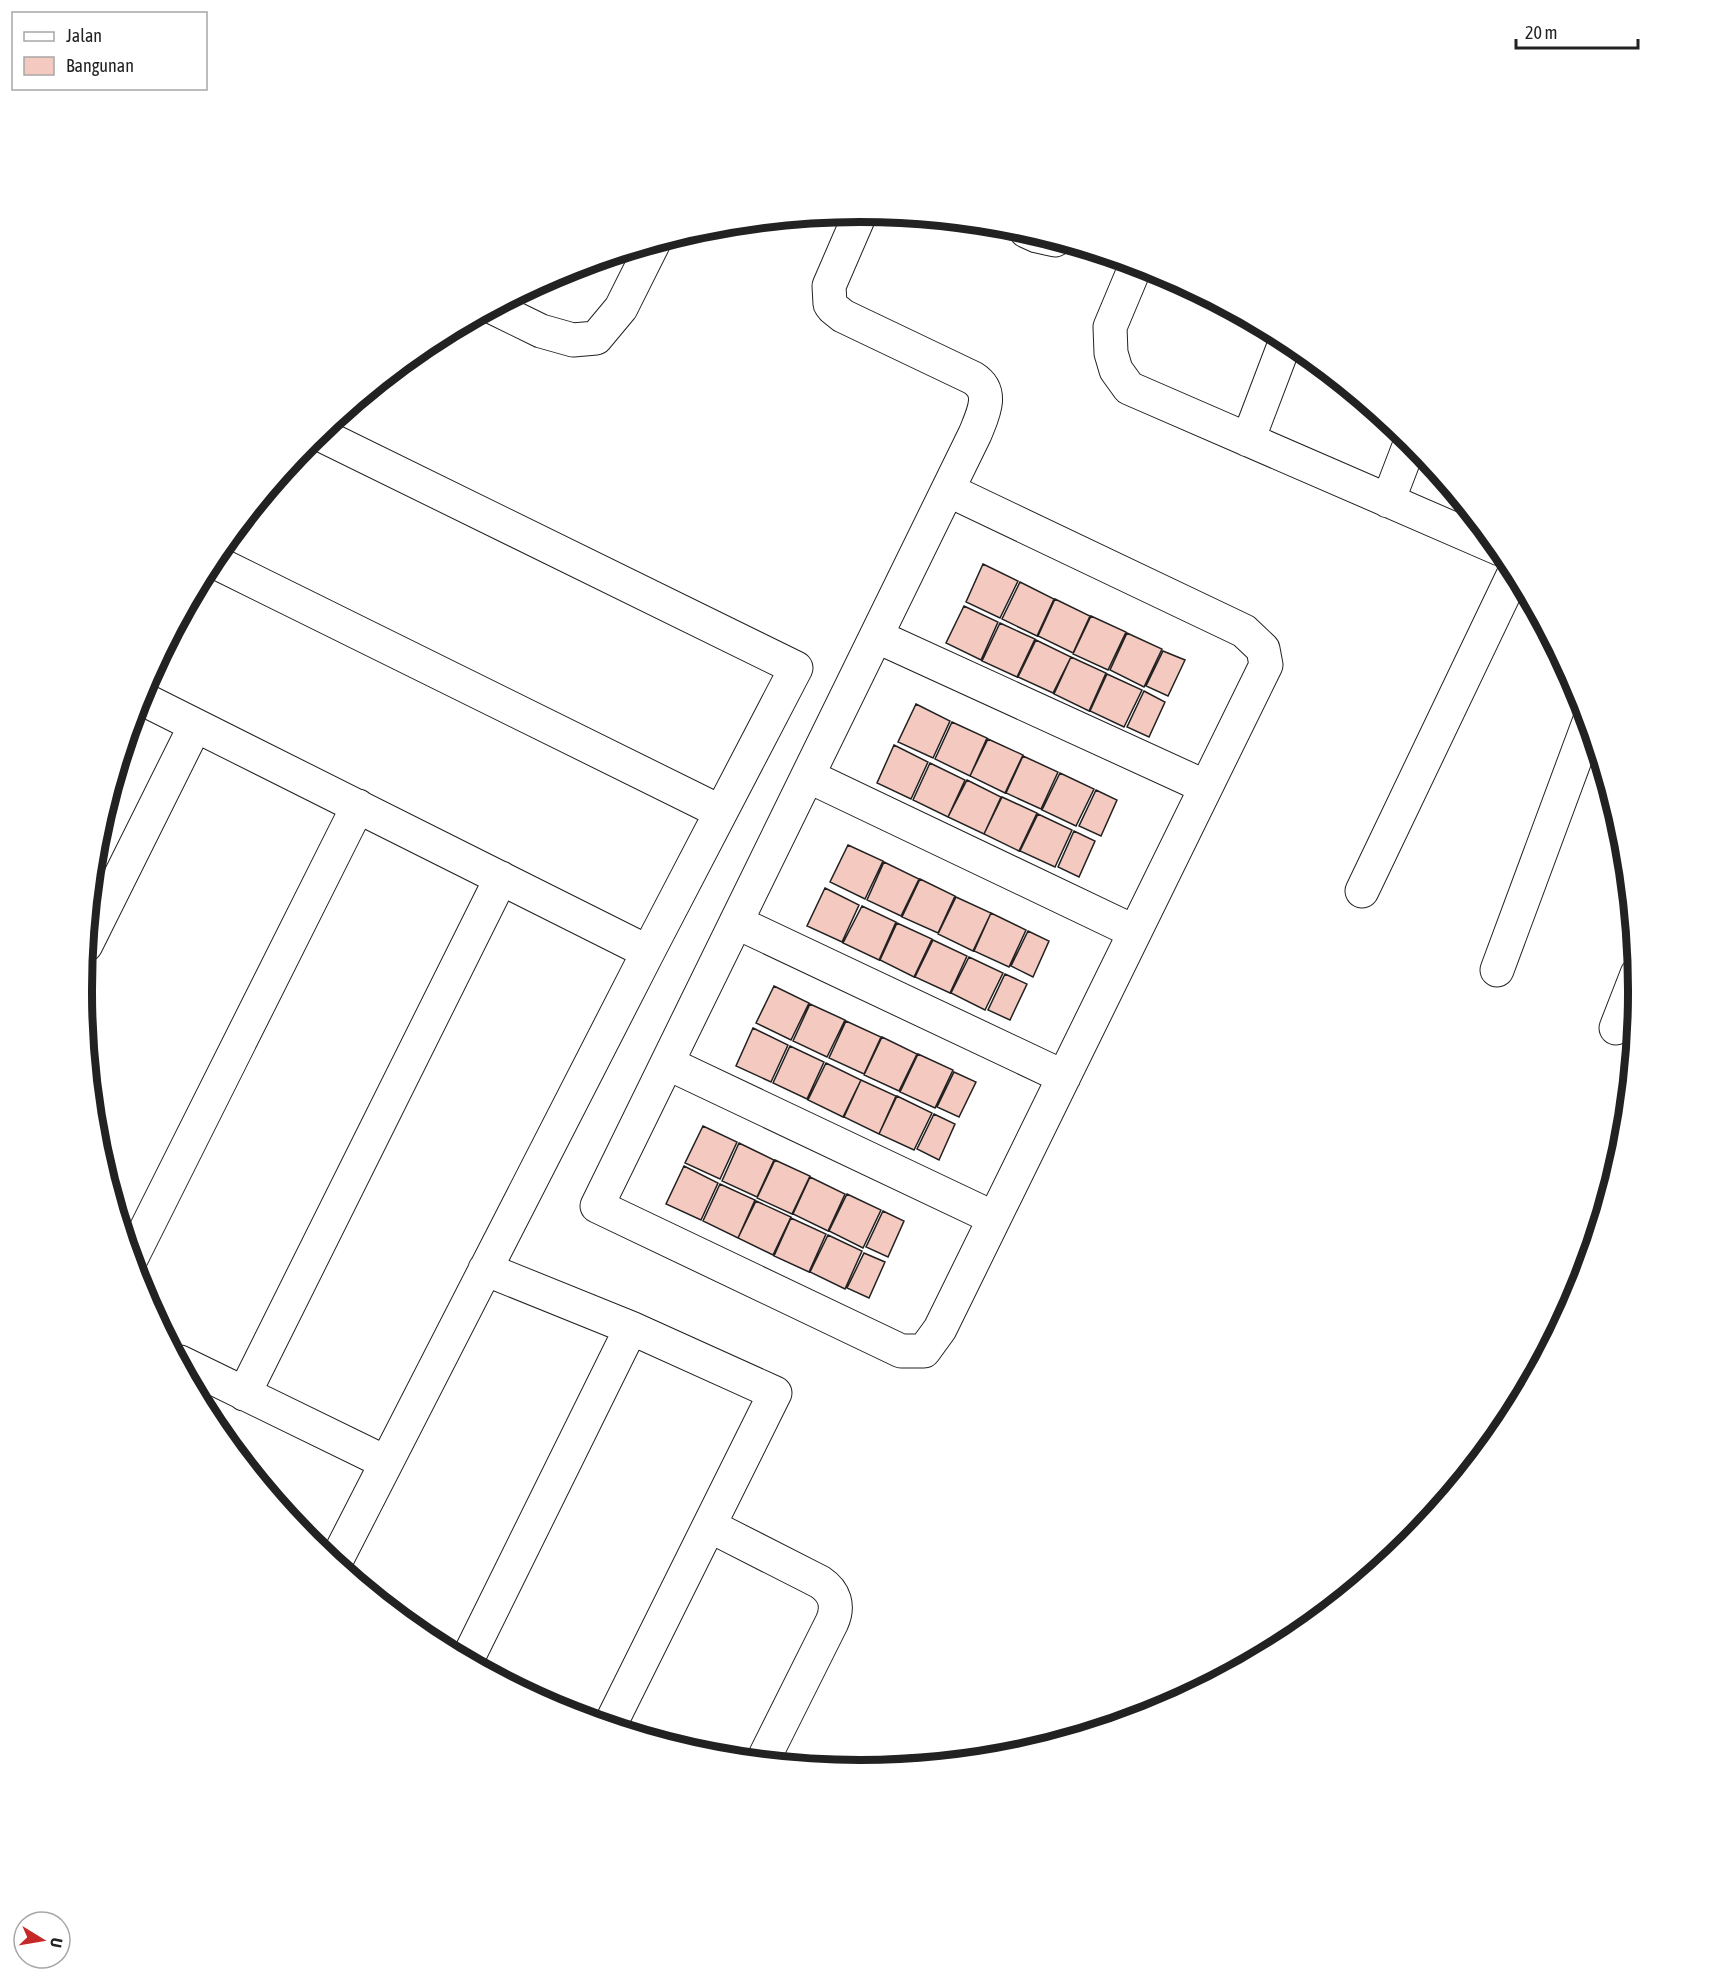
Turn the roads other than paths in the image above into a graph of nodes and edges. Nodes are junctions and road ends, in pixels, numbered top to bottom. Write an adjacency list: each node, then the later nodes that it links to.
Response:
1 (857, 222): 9 (street)
2 (649, 253): 4 (street)
3 (1133, 273): 7 (street)
4 (501, 312)
5 (1283, 349): 7 (street)
6 (327, 438): 21 (street)
7 (1248, 440): 10 (street)
8 (1407, 452): 10 (street)
9 (948, 490): 14 (street); 19 (street)
10 (1388, 501): 11 (street)
11 (1483, 542)
12 (221, 565): 21 (street)
13 (1510, 581): 23 (street)
14 (876, 636): 18 (street); 19 (street)
15 (148, 702): 16 (street)
16 (195, 726): 20 (street); 25 (street)
17 (1584, 733): 28 (street)
18 (808, 776): 24 (street); 26 (street)
19 (1206, 788): 26 (street)
20 (358, 806): 22 (street); 34 (street)
21 (721, 812): 27 (street)
22 (501, 878): 27 (street); 38 (street)
23 (1362, 891)
24 (736, 922): 31 (street); 32 (street)
25 (94, 928)
26 (1135, 932): 32 (street)
27 (648, 952): 35 (street)
28 (1497, 970)
29 (1628, 997): 30 (street)
30 (1616, 1028)
31 (667, 1063): 33 (street); 33 (street)
32 (1064, 1077): 33 (street)
33 (994, 1218)
34 (136, 1249)
35 (485, 1269): 36 (street); 39 (street)
36 (632, 1328): 40 (street); 42 (street)
37 (190, 1367): 38 (street)
38 (244, 1394): 39 (street)
39 (385, 1462): 41 (street)
40 (710, 1526): 43 (street); 44 (street)
41 (339, 1555)
42 (470, 1653)
43 (613, 1719)
44 (767, 1754)

